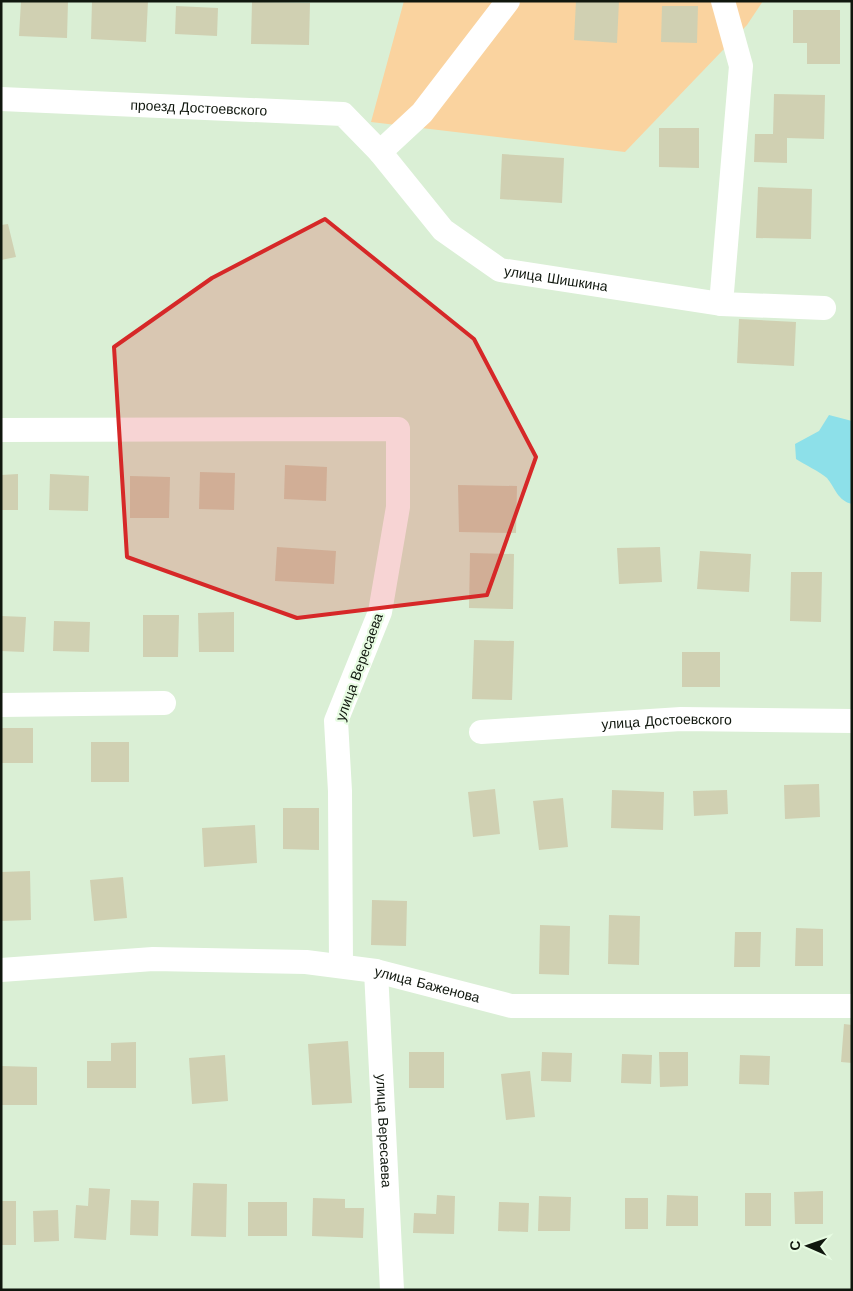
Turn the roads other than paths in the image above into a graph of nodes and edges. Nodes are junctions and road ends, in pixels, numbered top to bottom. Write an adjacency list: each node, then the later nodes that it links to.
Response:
1 (508, 1): 4 (street)
2 (723, 1): 5 (street)
3 (1, 99): 4 (street, проезд Достоевского)
4 (380, 152): 5 (street, улица Шишкина)
5 (721, 304): 6 (street, улица Шишкина)
6 (824, 308)
7 (1, 430): 12 (street, улица Вересаева)
8 (164, 703): 9 (street)
9 (1, 705)
10 (852, 721): 11 (street, улица Достоевского)
11 (481, 732)
12 (341, 966): 13 (street, улица Баженова); 14 (street, улица Баженова)
13 (1, 970)
14 (376, 971): 15 (street, улица Баженова); 16 (street, улица Вересаева)
15 (852, 1006)
16 (392, 1290)

